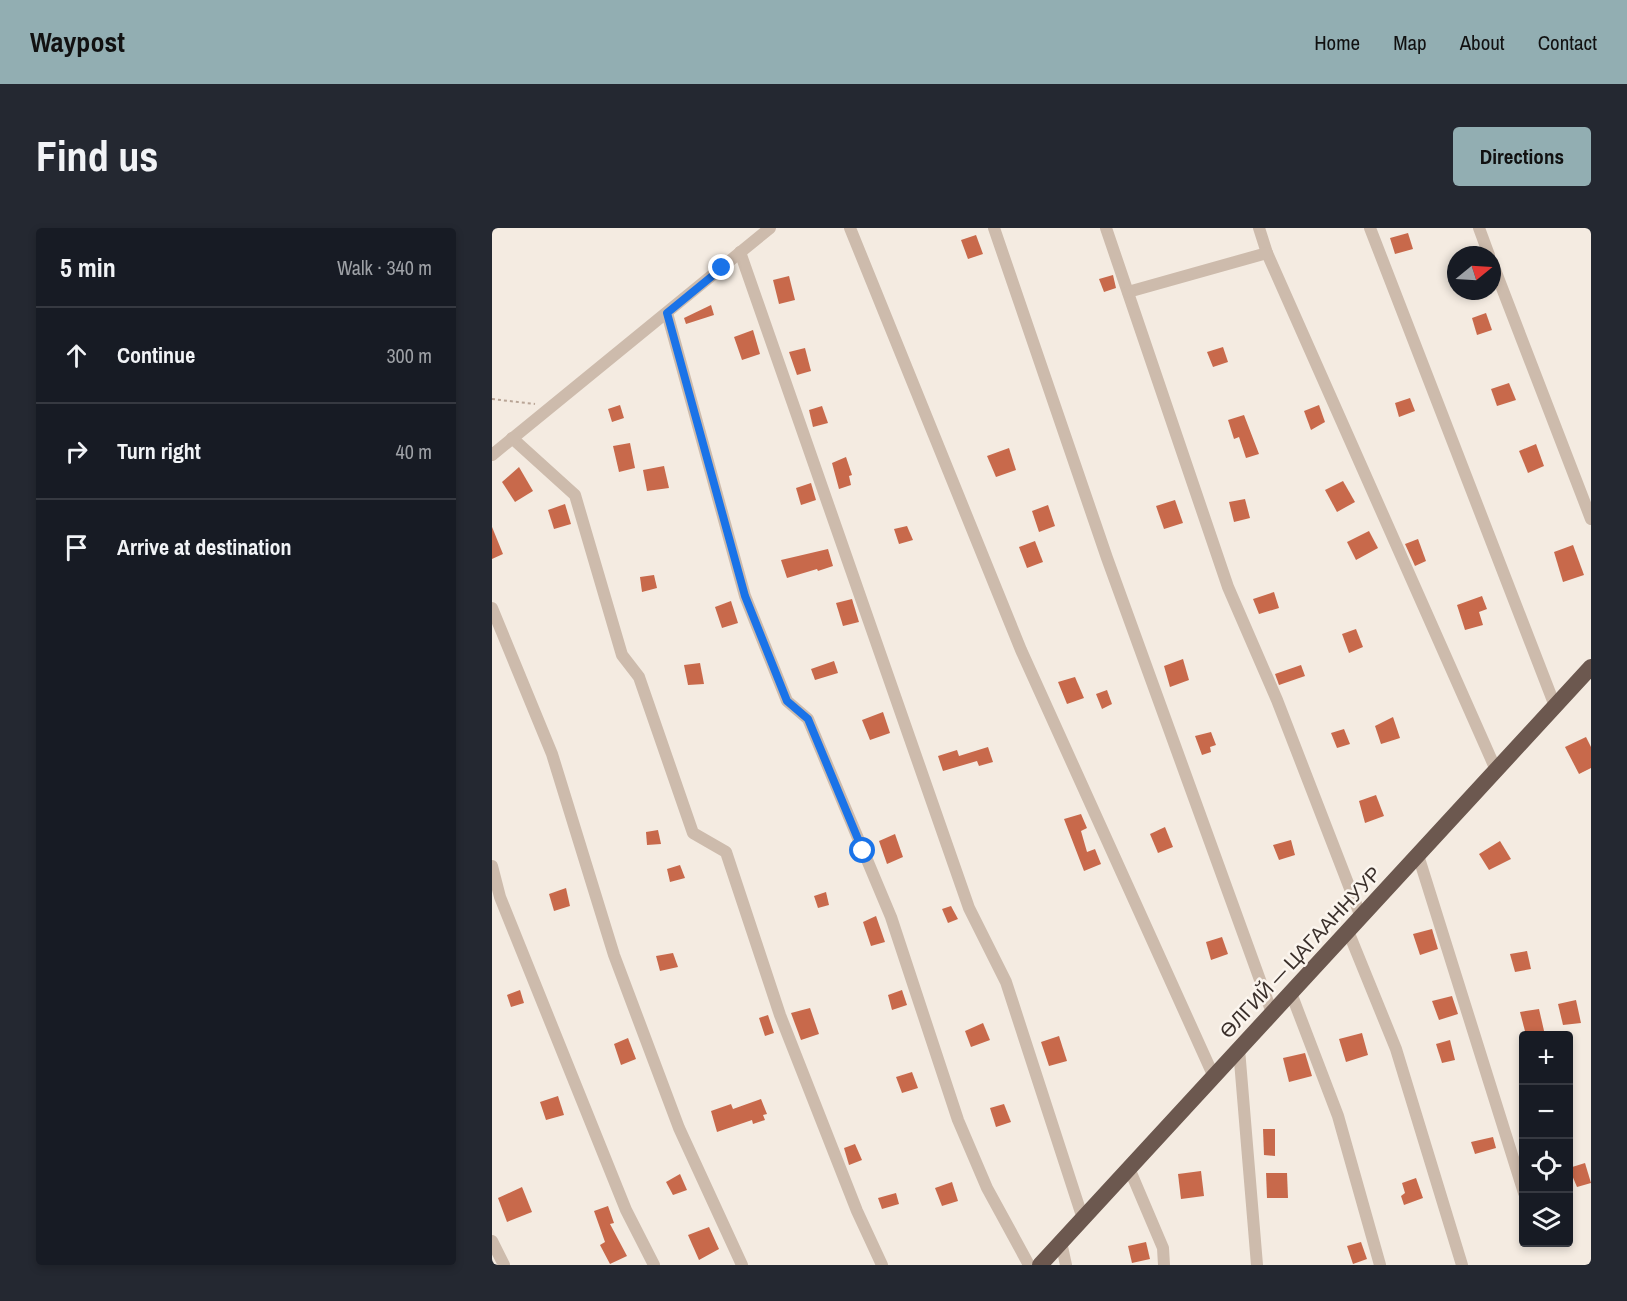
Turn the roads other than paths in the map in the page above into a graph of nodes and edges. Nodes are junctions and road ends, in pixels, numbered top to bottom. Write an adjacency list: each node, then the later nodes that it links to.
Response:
1 (770, 228): 9 (street)
2 (850, 228): 28 (street)
3 (994, 228): 26 (street)
4 (1106, 228): 12 (street)
5 (1259, 228): 10 (street)
6 (1370, 228): 19 (street)
7 (1479, 228): 8 (street)
8 (1486, 246)
9 (740, 252): 13 (street); 31 (street)
10 (1267, 253): 12 (street); 20 (street)
11 (1501, 285): 16 (street)
12 (1128, 292): 23 (street)
13 (667, 313): 14 (street); 38 (street)
14 (512, 438): 15 (street); 37 (street)
15 (492, 455)
16 (1591, 519)
17 (492, 608): 36 (street)
18 (1591, 667): 19 (highway, ӨЛГИЙ — ЦАГААННУУР)
19 (1555, 706): 20 (highway, ӨЛГИЙ — ЦАГААННУУР)
20 (1497, 770): 21 (highway, ӨЛГИЙ — ЦАГААННУУР)
21 (1418, 855): 23 (highway, ӨЛГИЙ — ЦАГААННУУР); 30 (street)
22 (492, 866): 35 (street)
23 (1361, 916): 24 (highway, ӨЛГИЙ — ЦАГААННУУР)
24 (1348, 931): 25 (highway, ӨЛГИЙ — ЦАГААННУУР); 44 (street)
25 (1291, 993): 26 (highway, ӨЛГИЙ — ЦАГААННУУР); 43 (street)
26 (1272, 1013): 27 (highway, ӨЛГИЙ — ЦАГААННУУР)
27 (1239, 1049): 28 (highway, ӨЛГИЙ — ЦАГААННУУР); 42 (street)
28 (1214, 1077): 29 (highway, ӨЛГИЙ — ЦАГААННУУР)
29 (1129, 1168): 31 (highway, ӨЛГИЙ — ЦАГААННУУР); 41 (street)
30 (1519, 1177)
31 (1083, 1219): 33 (highway, ӨЛГИЙ — ЦАГААННУУР)
32 (492, 1241): 34 (street)
33 (1061, 1242): 39 (highway, ӨЛГИЙ — ЦАГААННУУР); 40 (street)
34 (504, 1265)
35 (654, 1265)
36 (742, 1265)
37 (882, 1265)
38 (1029, 1265)
39 (1040, 1265)
40 (1066, 1265)
41 (1164, 1265)
42 (1257, 1265)
43 (1380, 1265)
44 (1462, 1265)

